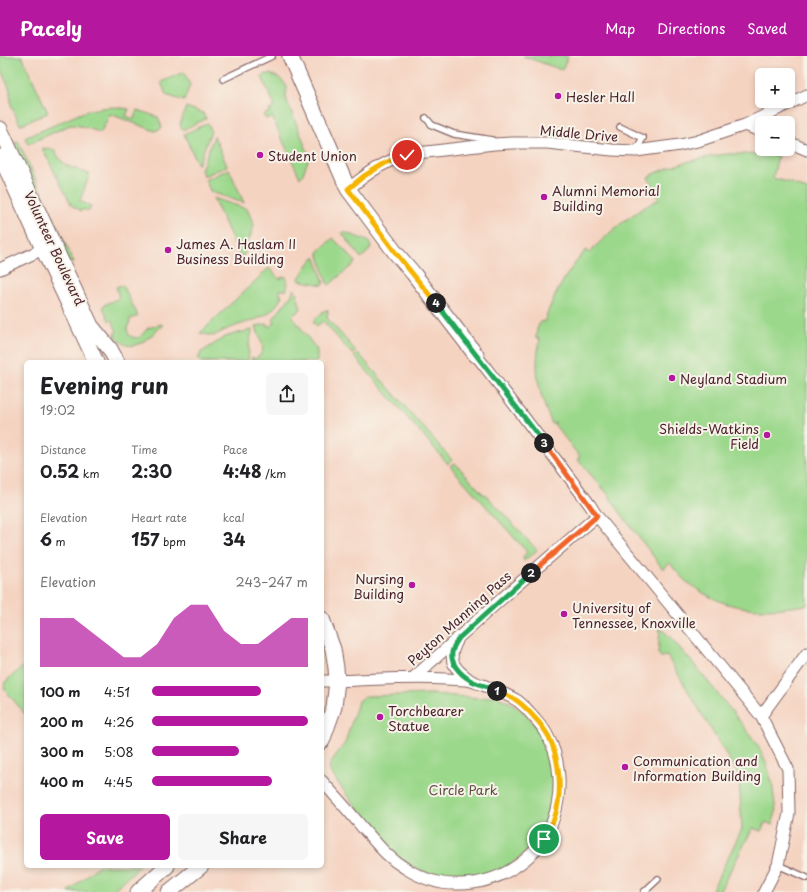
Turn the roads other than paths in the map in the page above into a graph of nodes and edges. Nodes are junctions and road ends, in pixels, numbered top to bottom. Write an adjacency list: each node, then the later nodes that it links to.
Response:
1 (272, 56): 3 (lane)
2 (290, 56): 15 (street)
3 (223, 79)
4 (805, 96): 6 (street, Middle Drive)
5 (426, 118): 10 (lane)
6 (745, 125): 9 (street); 13 (street, Middle Drive)
7 (620, 127): 13 (lane)
8 (0, 129): 16 (street, Volunteer Boulevard)
9 (755, 129)
10 (512, 143): 13 (street, Middle Drive); 15 (street, Middle Drive)
11 (795, 145): 12 (street)
12 (807, 150)
13 (636, 151)
14 (0, 154): 16 (street, Volunteer Boulevard)
15 (348, 189): 18 (street)
16 (48, 247): 17 (street); 19 (street, Volunteer Boulevard); 20 (street, Volunteer Boulevard)
17 (0, 269)
18 (476, 355): 21 (street)
19 (95, 360)
20 (117, 360)
21 (597, 516): 23 (street, Peyton Manning Pass); 28 (street)
22 (324, 624): 27 (street)
23 (459, 638): 25 (street, Peyton Manning Pass); 26 (street)
24 (807, 653): 28 (street)
25 (413, 678): 26 (street); 27 (street)
26 (470, 680): 30 (street)
27 (329, 681): 29 (street)
28 (761, 716): 31 (street)
29 (324, 735)
30 (324, 783)
31 (778, 865): 34 (lane); 41 (street)
32 (165, 868): 35 (street)
33 (199, 868): 39 (street)
34 (807, 878)
35 (153, 879): 37 (street); 38 (street)
36 (658, 879): 40 (lane)
37 (138, 892)
38 (165, 892)
39 (169, 892)
40 (644, 892)
41 (764, 892)

